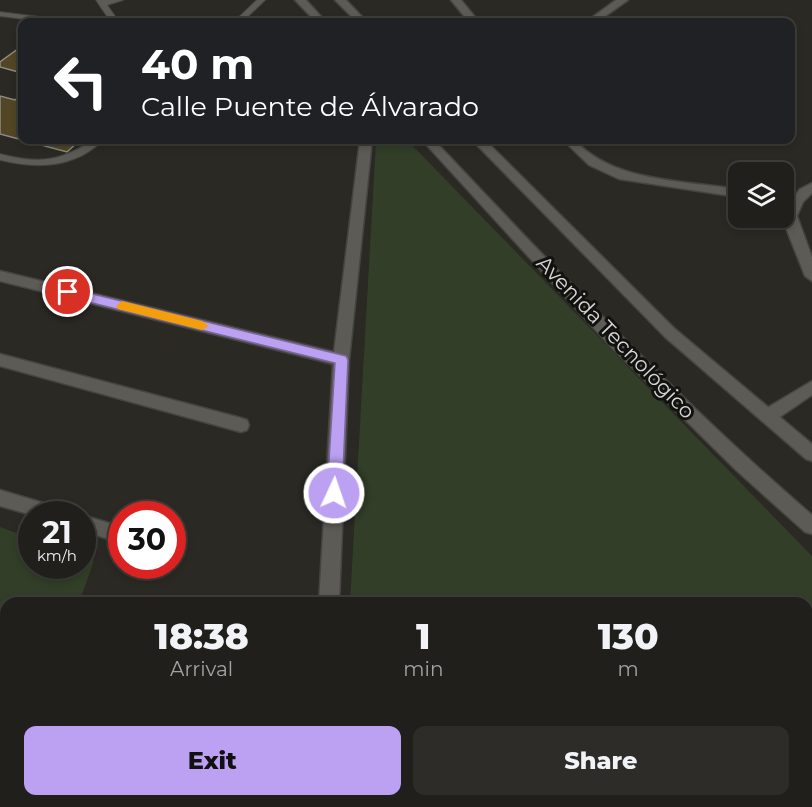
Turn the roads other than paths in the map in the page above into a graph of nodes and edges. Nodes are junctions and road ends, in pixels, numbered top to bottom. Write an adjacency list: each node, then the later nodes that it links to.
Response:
1 (119, 0): 7 (lane)
2 (261, 0): 11 (lane)
3 (300, 0): 12 (street)
4 (340, 0): 13 (street)
5 (456, 0): 14 (street)
6 (623, 0): 15 (street)
7 (101, 2): 10 (lane)
8 (0, 14): 9 (lane)
9 (32, 18)
10 (111, 18)
11 (242, 18)
12 (317, 18)
13 (358, 18)
14 (471, 18)
15 (597, 18)
16 (93, 144): 21 (lane)
17 (366, 144): 29 (street)
18 (432, 144): 36 (street, Avenida Tecnológico)
19 (482, 144): 31 (street, Avenida Tecnológico)
20 (572, 144): 23 (street)
21 (0, 158)
22 (812, 187): 24 (street)
23 (728, 193)
24 (794, 205)
25 (793, 228): 27 (street)
26 (0, 276): 29 (street)
27 (812, 276)
28 (0, 360): 32 (street)
29 (341, 360): 37 (street)
30 (812, 387): 31 (street)
31 (768, 417): 33 (street, Avenida Tecnológico)
32 (240, 425)
33 (812, 454)
34 (0, 498): 35 (street)
35 (18, 503)
36 (812, 526)
37 (328, 597)

